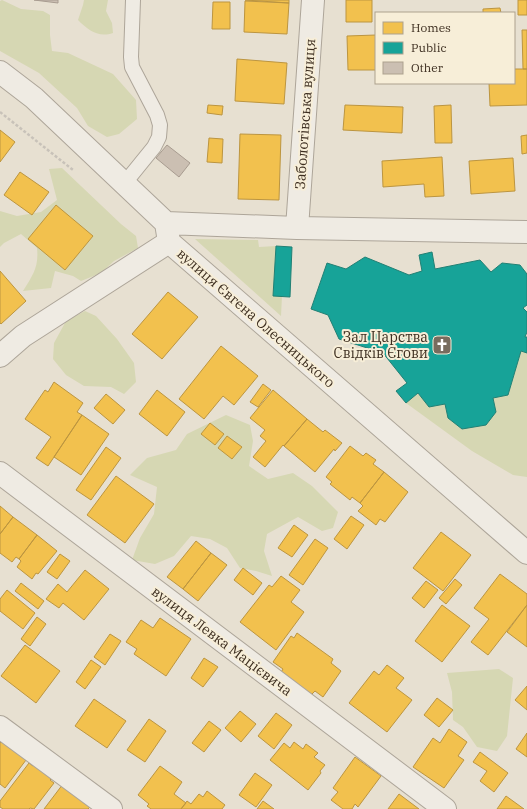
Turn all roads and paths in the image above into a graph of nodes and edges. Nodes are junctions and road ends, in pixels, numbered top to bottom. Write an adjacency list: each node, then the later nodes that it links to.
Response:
1 (134, 0): 4 (lane)
2 (313, 0): 5 (street, Заболотівська вулиця)
3 (0, 72): 4 (street, вулиця Євгена Олесницького)
4 (124, 184): 7 (street, вулиця Євгена Олесницького)
5 (297, 228): 6 (street); 7 (street)
6 (527, 232)
7 (168, 233): 8 (street); 10 (street, вулиця Євгена Олесницького)
8 (0, 356)
9 (0, 473): 13 (street, вулиця Левка Мацієвича)
10 (527, 553)
11 (0, 727): 12 (street)
12 (111, 809)
13 (445, 809)

